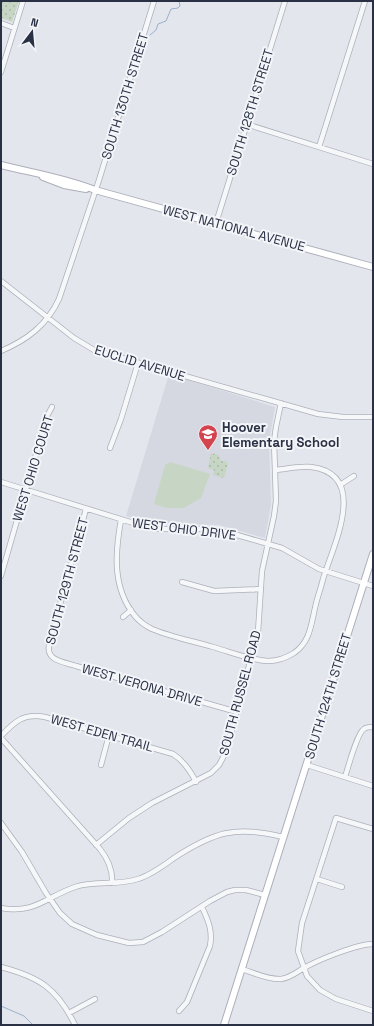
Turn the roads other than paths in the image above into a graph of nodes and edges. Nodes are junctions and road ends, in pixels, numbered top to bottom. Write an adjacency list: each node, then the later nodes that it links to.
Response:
1 (23, 1): 6 (street)
2 (154, 1): 12 (street, SOUTH 130TH STREET)
3 (285, 1): 8 (street, SOUTH 128TH STREET)
4 (365, 1): 9 (street)
5 (1, 24): 6 (street)
6 (14, 28): 7 (street)
7 (1, 72)
8 (246, 124): 9 (street); 13 (street, SOUTH 128TH STREET)
9 (319, 147): 10 (street)
10 (373, 164)
11 (1, 165): 12 (street, WEST NATIONAL AVENUE)
12 (95, 190): 13 (street, WEST NATIONAL AVENUE); 16 (street, SOUTH 130TH STREET)
13 (216, 223): 14 (street, WEST NATIONAL AVENUE)
14 (373, 267)
15 (1, 281): 16 (street, EUCLID AVENUE)
16 (48, 318): 17 (street, SOUTH 130TH STREET); 18 (street, EUCLID AVENUE)
17 (1, 351)
18 (138, 363): 19 (street, EUCLID AVENUE); 22 (street)
19 (281, 403): 21 (street, EUCLID AVENUE); 23 (street, SOUTH RUSSEL ROAD)
20 (52, 407): 27 (street, WEST OHIO COURT)
21 (373, 416)
22 (110, 448)
23 (274, 470): 26 (street); 30 (street, SOUTH RUSSEL ROAD)
24 (354, 476): 26 (street)
25 (1, 482): 27 (street, WEST OHIO DRIVE)
26 (340, 485): 32 (street)
27 (26, 490): 28 (street, WEST OHIO DRIVE); 33 (street, WEST OHIO COURT)
28 (86, 509): 29 (street, WEST OHIO DRIVE); 40 (street, SOUTH 129TH STREET)
29 (121, 520): 30 (street, WEST OHIO DRIVE); 38 (street)
30 (268, 543): 32 (street, WEST OHIO DRIVE); 37 (street, SOUTH RUSSEL ROAD)
31 (373, 554): 35 (street, SOUTH 124TH STREET)
32 (326, 572): 35 (street, WEST OHIO DRIVE); 41 (street)
33 (1, 576)
34 (182, 582): 37 (street)
35 (364, 583): 36 (street, WEST OHIO DRIVE); 47 (street, SOUTH 124TH STREET)
36 (373, 586)
37 (260, 589): 41 (street, SOUTH RUSSEL ROAD)
38 (131, 610): 39 (street); 41 (street)
39 (123, 617)
40 (49, 653): 42 (street, WEST VERONA DRIVE)
41 (252, 658): 42 (street, SOUTH RUSSEL ROAD)
42 (237, 712): 49 (street, SOUTH RUSSEL ROAD)
43 (373, 727): 48 (street)
44 (109, 735): 45 (street, WEST EDEN TRAIL); 46 (street); 49 (street, WEST EDEN TRAIL)
45 (1, 737): 54 (street)
46 (101, 765)
47 (307, 765): 48 (street); 53 (street, SOUTH 124TH STREET)
48 (345, 778): 50 (street)
49 (196, 782): 54 (street, SOUTH RUSSEL ROAD)
50 (373, 786)
51 (1, 823): 59 (street)
52 (373, 829): 55 (street)
53 (283, 838): 56 (street); 58 (street, SOUTH 124TH STREET)
54 (96, 845): 56 (street)
55 (317, 880): 57 (street); 64 (street)
56 (112, 882): 59 (street)
57 (342, 887)
58 (265, 895): 60 (street); 65 (street, SOUTH 124TH STREET)
59 (50, 899): 60 (street); 61 (street)
60 (202, 907): 67 (street)
61 (1, 908)
62 (373, 944): 64 (street)
63 (1, 967): 69 (street)
64 (304, 968): 65 (street); 68 (street)
65 (242, 969): 71 (street, SOUTH 124TH STREET)
66 (95, 999): 69 (street)
67 (179, 1011)
68 (373, 1011)
69 (69, 1013): 70 (street)
70 (75, 1025)
71 (224, 1025)

